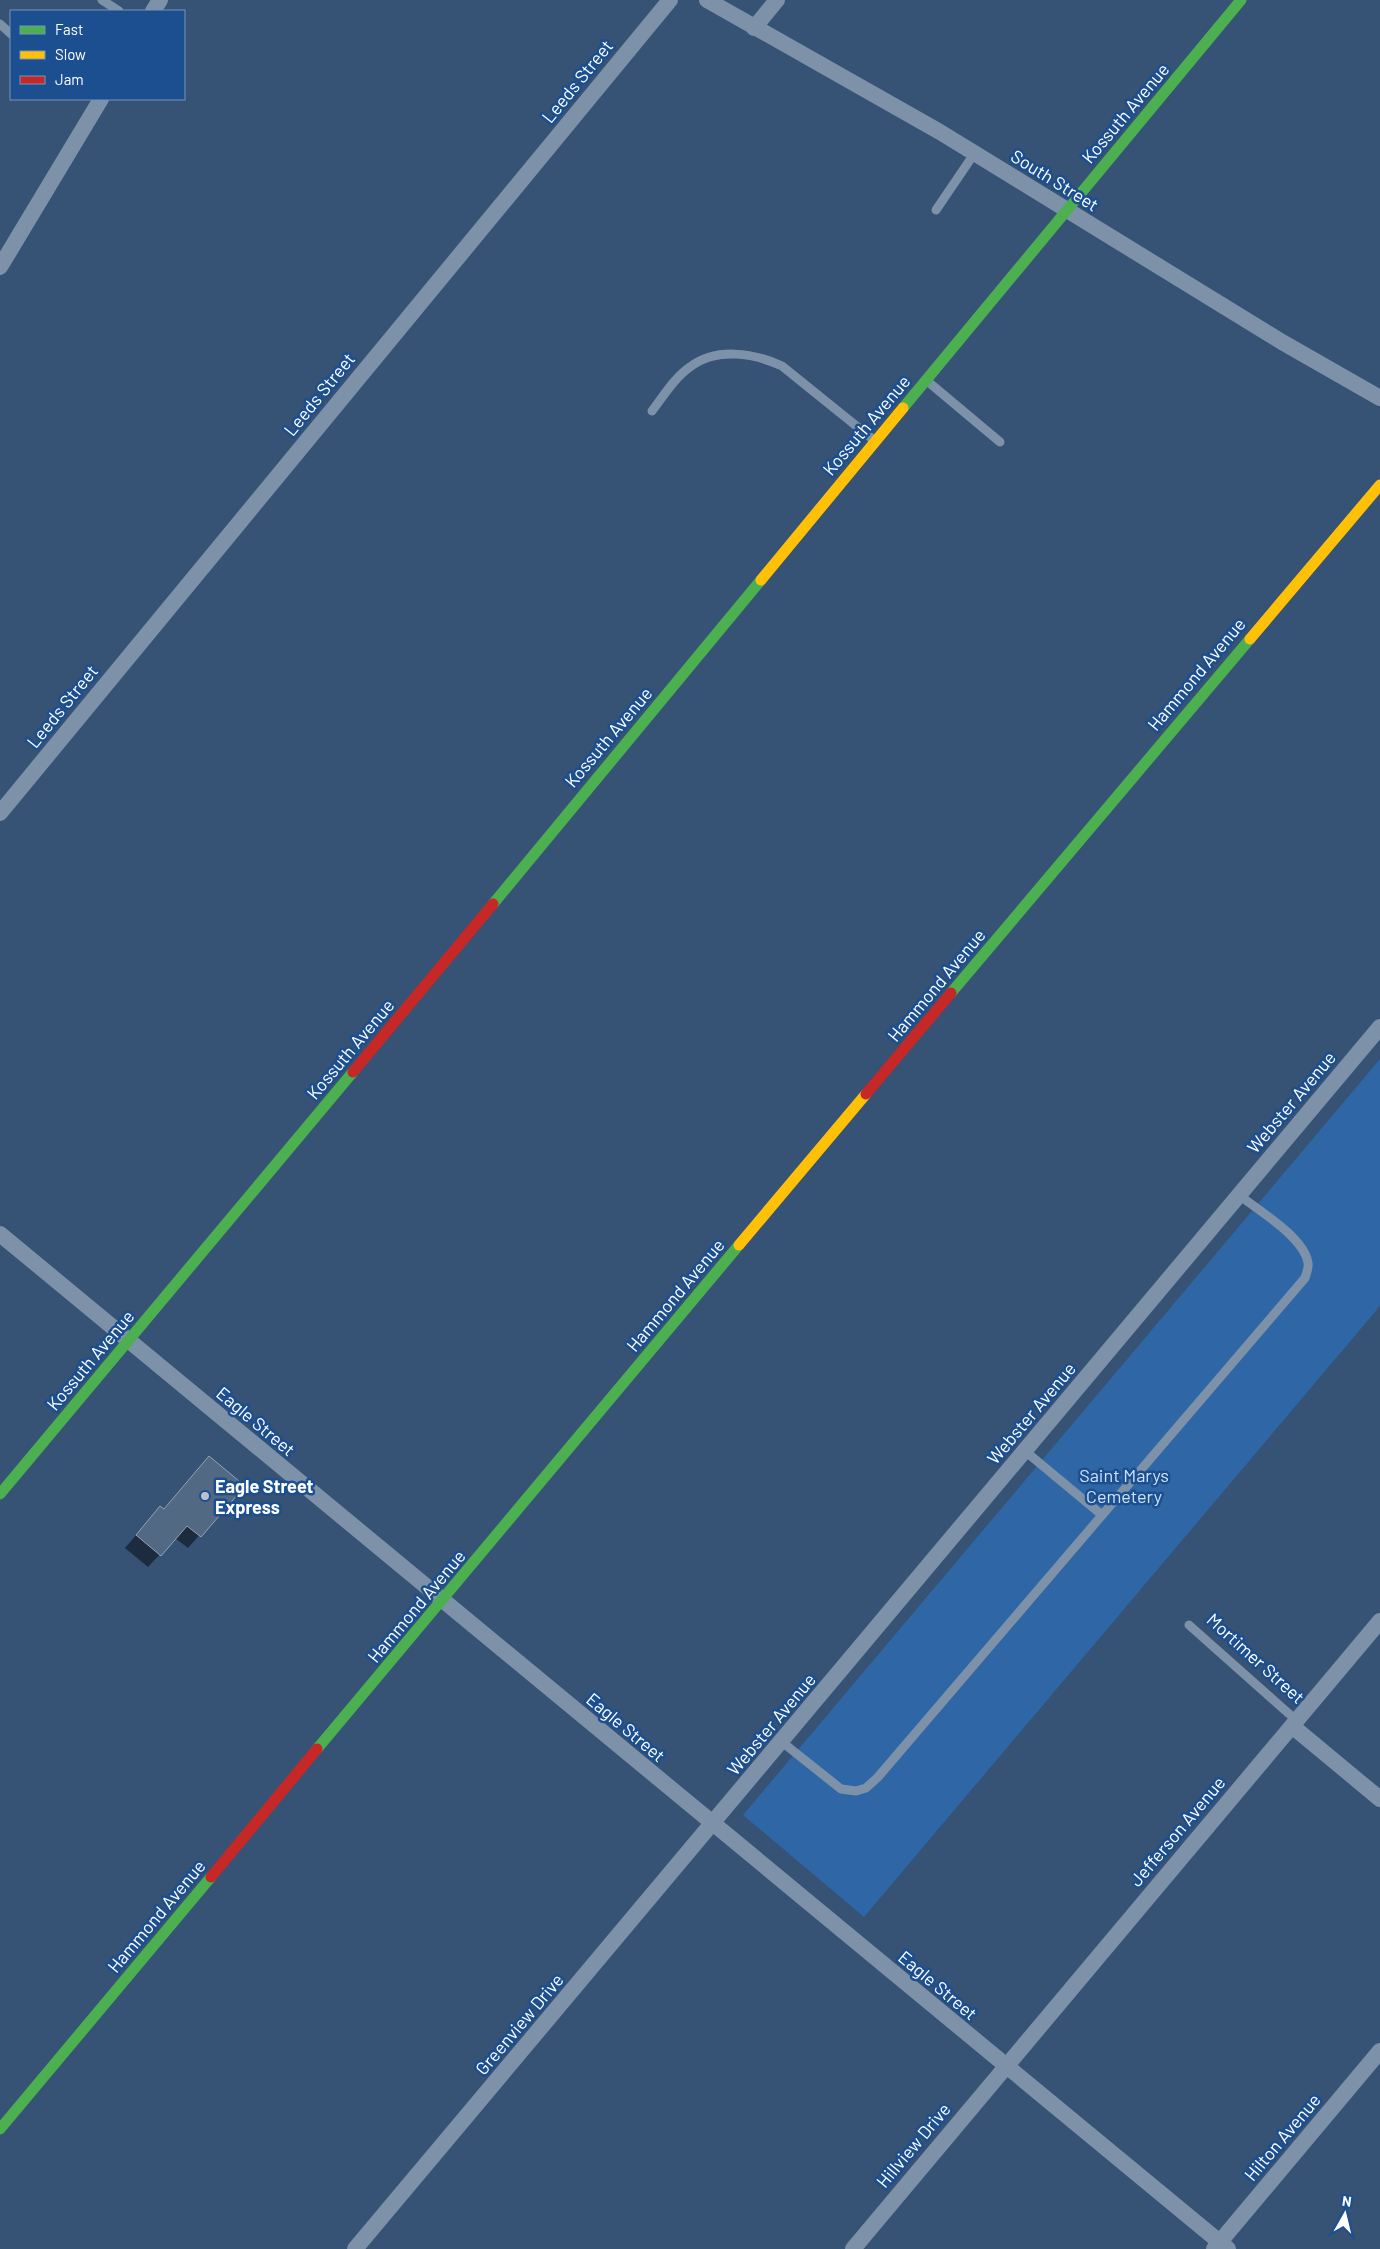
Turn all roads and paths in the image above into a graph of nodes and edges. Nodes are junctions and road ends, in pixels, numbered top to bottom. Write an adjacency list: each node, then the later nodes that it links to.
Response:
1 (102, 0): 6 (lane)
2 (670, 0): 21 (street, Leeds Street)
3 (707, 0): 8 (street, South Street)
4 (777, 0): 8 (street)
5 (1241, 0): 13 (street, Kossuth Avenue)
6 (117, 10)
7 (0, 24): 9 (lane)
8 (754, 28): 11 (street, South Street)
9 (10, 33)
10 (99, 100): 14 (street)
11 (974, 154): 12 (lane); 13 (street, South Street)
12 (936, 210)
13 (1067, 211): 15 (street, Kossuth Avenue); 16 (street, South Street)
14 (0, 267)
15 (926, 380): 18 (street, Kossuth Avenue); 19 (lane)
16 (1379, 397)
17 (652, 411): 18 (lane)
18 (875, 442): 25 (street, Kossuth Avenue)
19 (1000, 442)
20 (1380, 485): 29 (street, Hammond Avenue)
21 (0, 813)
22 (1380, 1028): 23 (street, Webster Avenue)
23 (1239, 1196): 26 (street, Webster Avenue); 28 (lane)
24 (0, 1234): 25 (street, Eagle Street)
25 (129, 1341): 27 (street, Kossuth Avenue); 29 (street, Eagle Street)
26 (1025, 1451): 28 (lane); 33 (street, Webster Avenue)
27 (0, 1494)
28 (1102, 1516): 33 (lane)
29 (443, 1602): 35 (street, Eagle Street); 38 (street, Hammond Avenue)
30 (1380, 1621): 32 (street, Jefferson Avenue)
31 (1189, 1625): 32 (lane, Mortimer Street)
32 (1294, 1723): 34 (street, Mortimer Street); 37 (street, Jefferson Avenue)
33 (782, 1742): 35 (street, Webster Avenue)
34 (1380, 1800)
35 (712, 1824): 37 (street, Eagle Street); 40 (street, Greenview Drive)
36 (1380, 2051): 39 (street, Hilton Avenue)
37 (1005, 2067): 39 (street, Eagle Street); 41 (street, Hillview Drive)
38 (0, 2129)
39 (1220, 2247)
40 (355, 2249)
41 (852, 2249)

